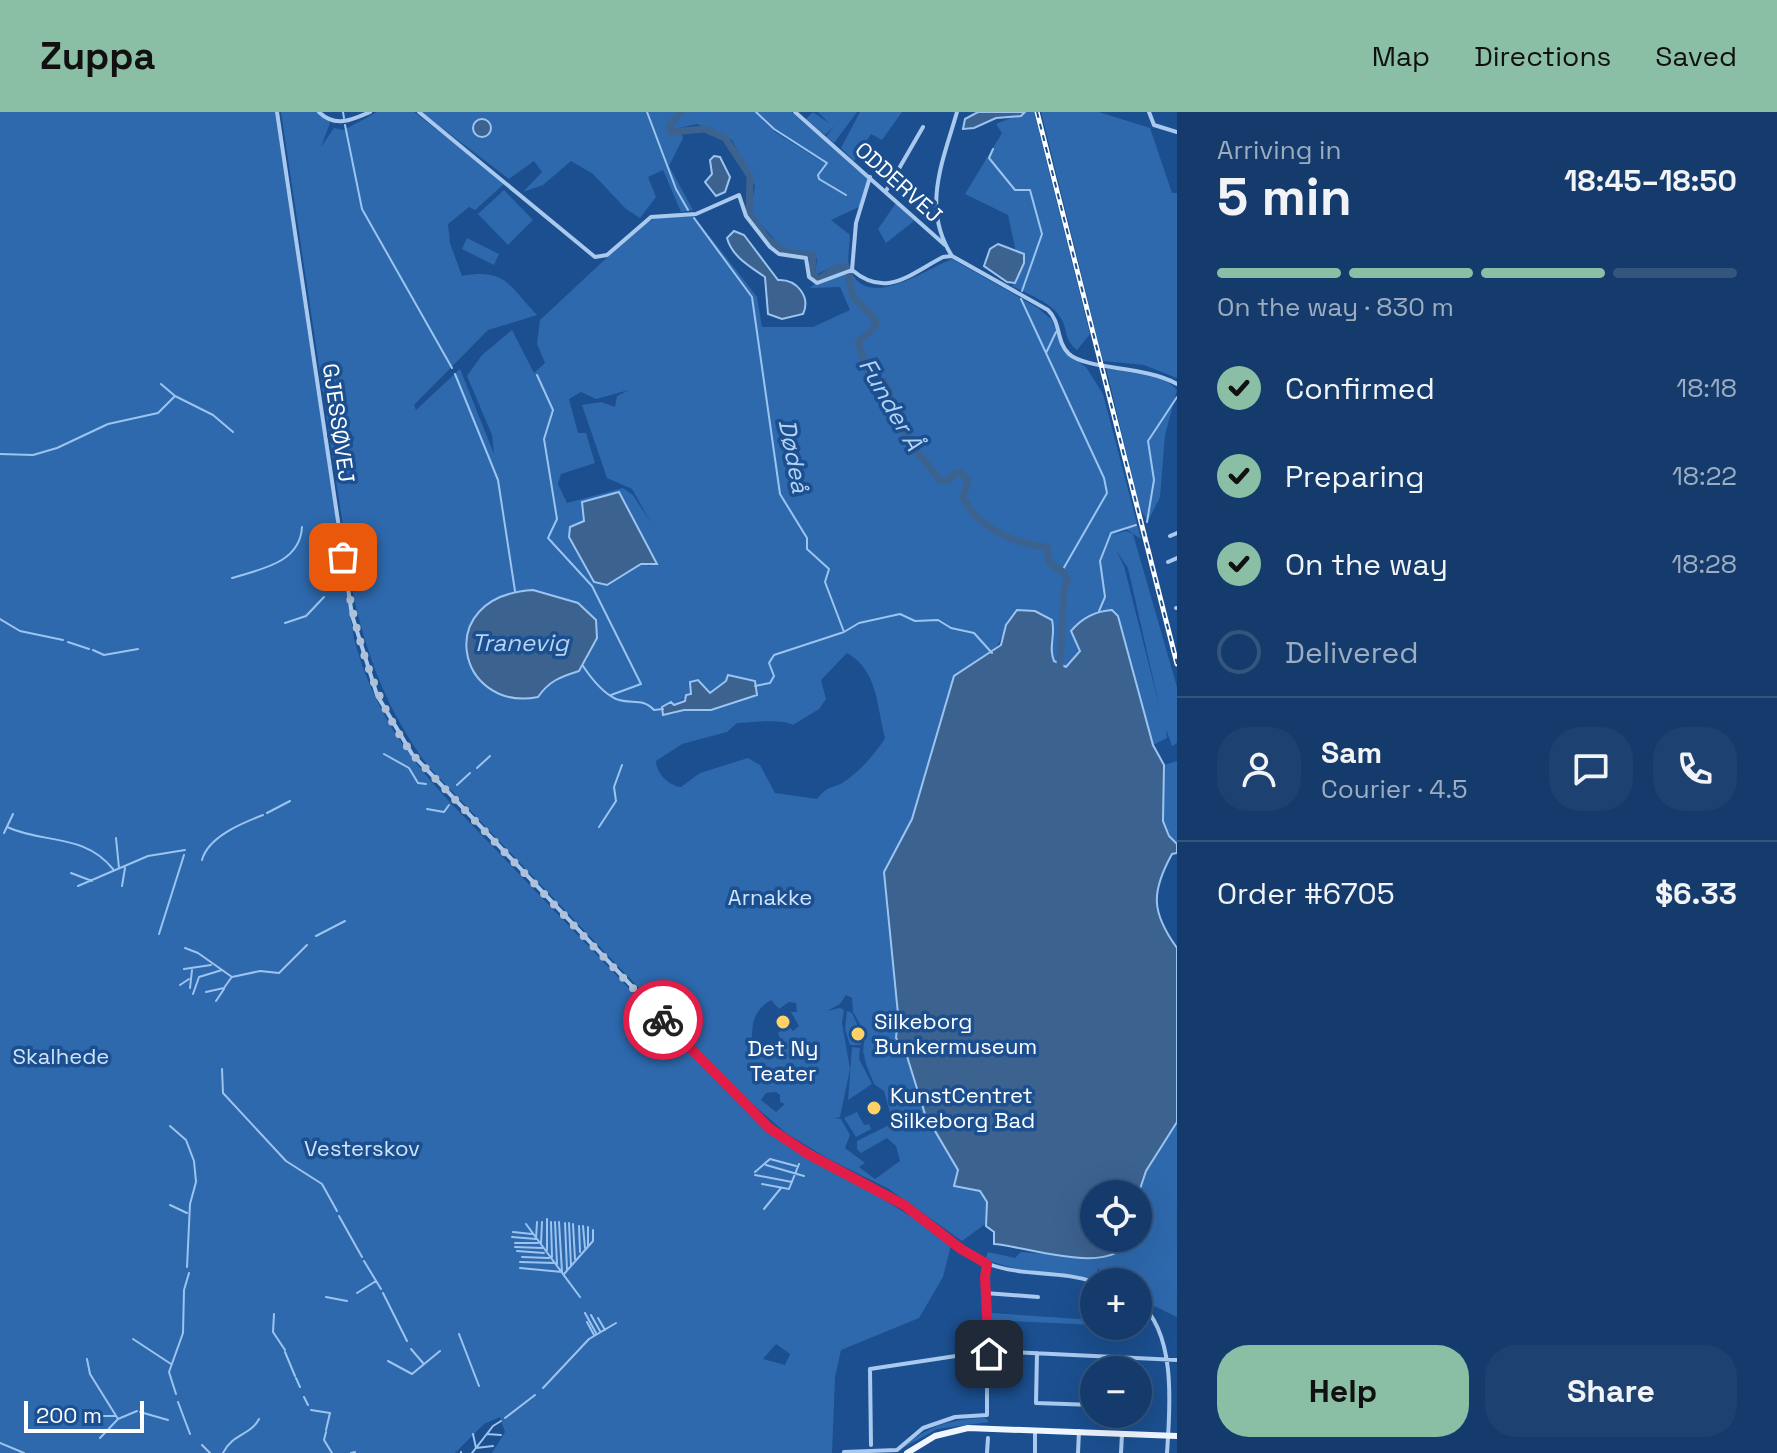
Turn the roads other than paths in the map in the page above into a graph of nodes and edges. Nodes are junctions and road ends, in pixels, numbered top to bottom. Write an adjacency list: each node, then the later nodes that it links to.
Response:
1 (277, 112): 20 (street, GJESSØVEJ)
2 (319, 112): 3 (street)
3 (370, 112)
4 (419, 112): 14 (street)
5 (795, 112): 10 (street, ODDERVEJ)
6 (957, 112): 12 (street)
7 (1149, 112): 9 (street)
8 (923, 127): 11 (street)
9 (1177, 132)
10 (870, 177): 11 (street, ODDERVEJ); 14 (street)
11 (886, 191): 12 (street, ODDERVEJ)
12 (945, 245): 13 (street)
13 (952, 256): 14 (street); 15 (street)
14 (852, 270)
15 (1177, 384)
16 (1177, 533): 17 (street)
17 (1170, 536)
18 (1177, 558): 19 (street)
19 (1168, 562)
20 (987, 1264): 21 (street, GJESSØVEJ); 22 (street)
21 (1080, 1280)
22 (985, 1293): 23 (street); 25 (street)
23 (1038, 1297)
24 (1152, 1321): 29 (street)
25 (989, 1351): 26 (street); 38 (street); 39 (street)
26 (1037, 1353): 27 (street); 31 (street)
27 (1100, 1356)
28 (1152, 1358): 29 (street)
29 (1165, 1359): 30 (street); 35 (street)
30 (1177, 1360)
31 (1080, 1405)
32 (1035, 1429): 33 (main road); 40 (main road); 42 (street)
33 (1079, 1430): 34 (main road); 43 (street)
34 (1122, 1432): 35 (main road); 44 (street)
35 (1168, 1435): 36 (main road); 45 (street)
36 (1177, 1436)
37 (988, 1438): 41 (street)
38 (871, 1445)
39 (844, 1452)
40 (907, 1453)
41 (987, 1453)
42 (1035, 1453)
43 (1078, 1453)
44 (1121, 1453)
45 (1167, 1453)

